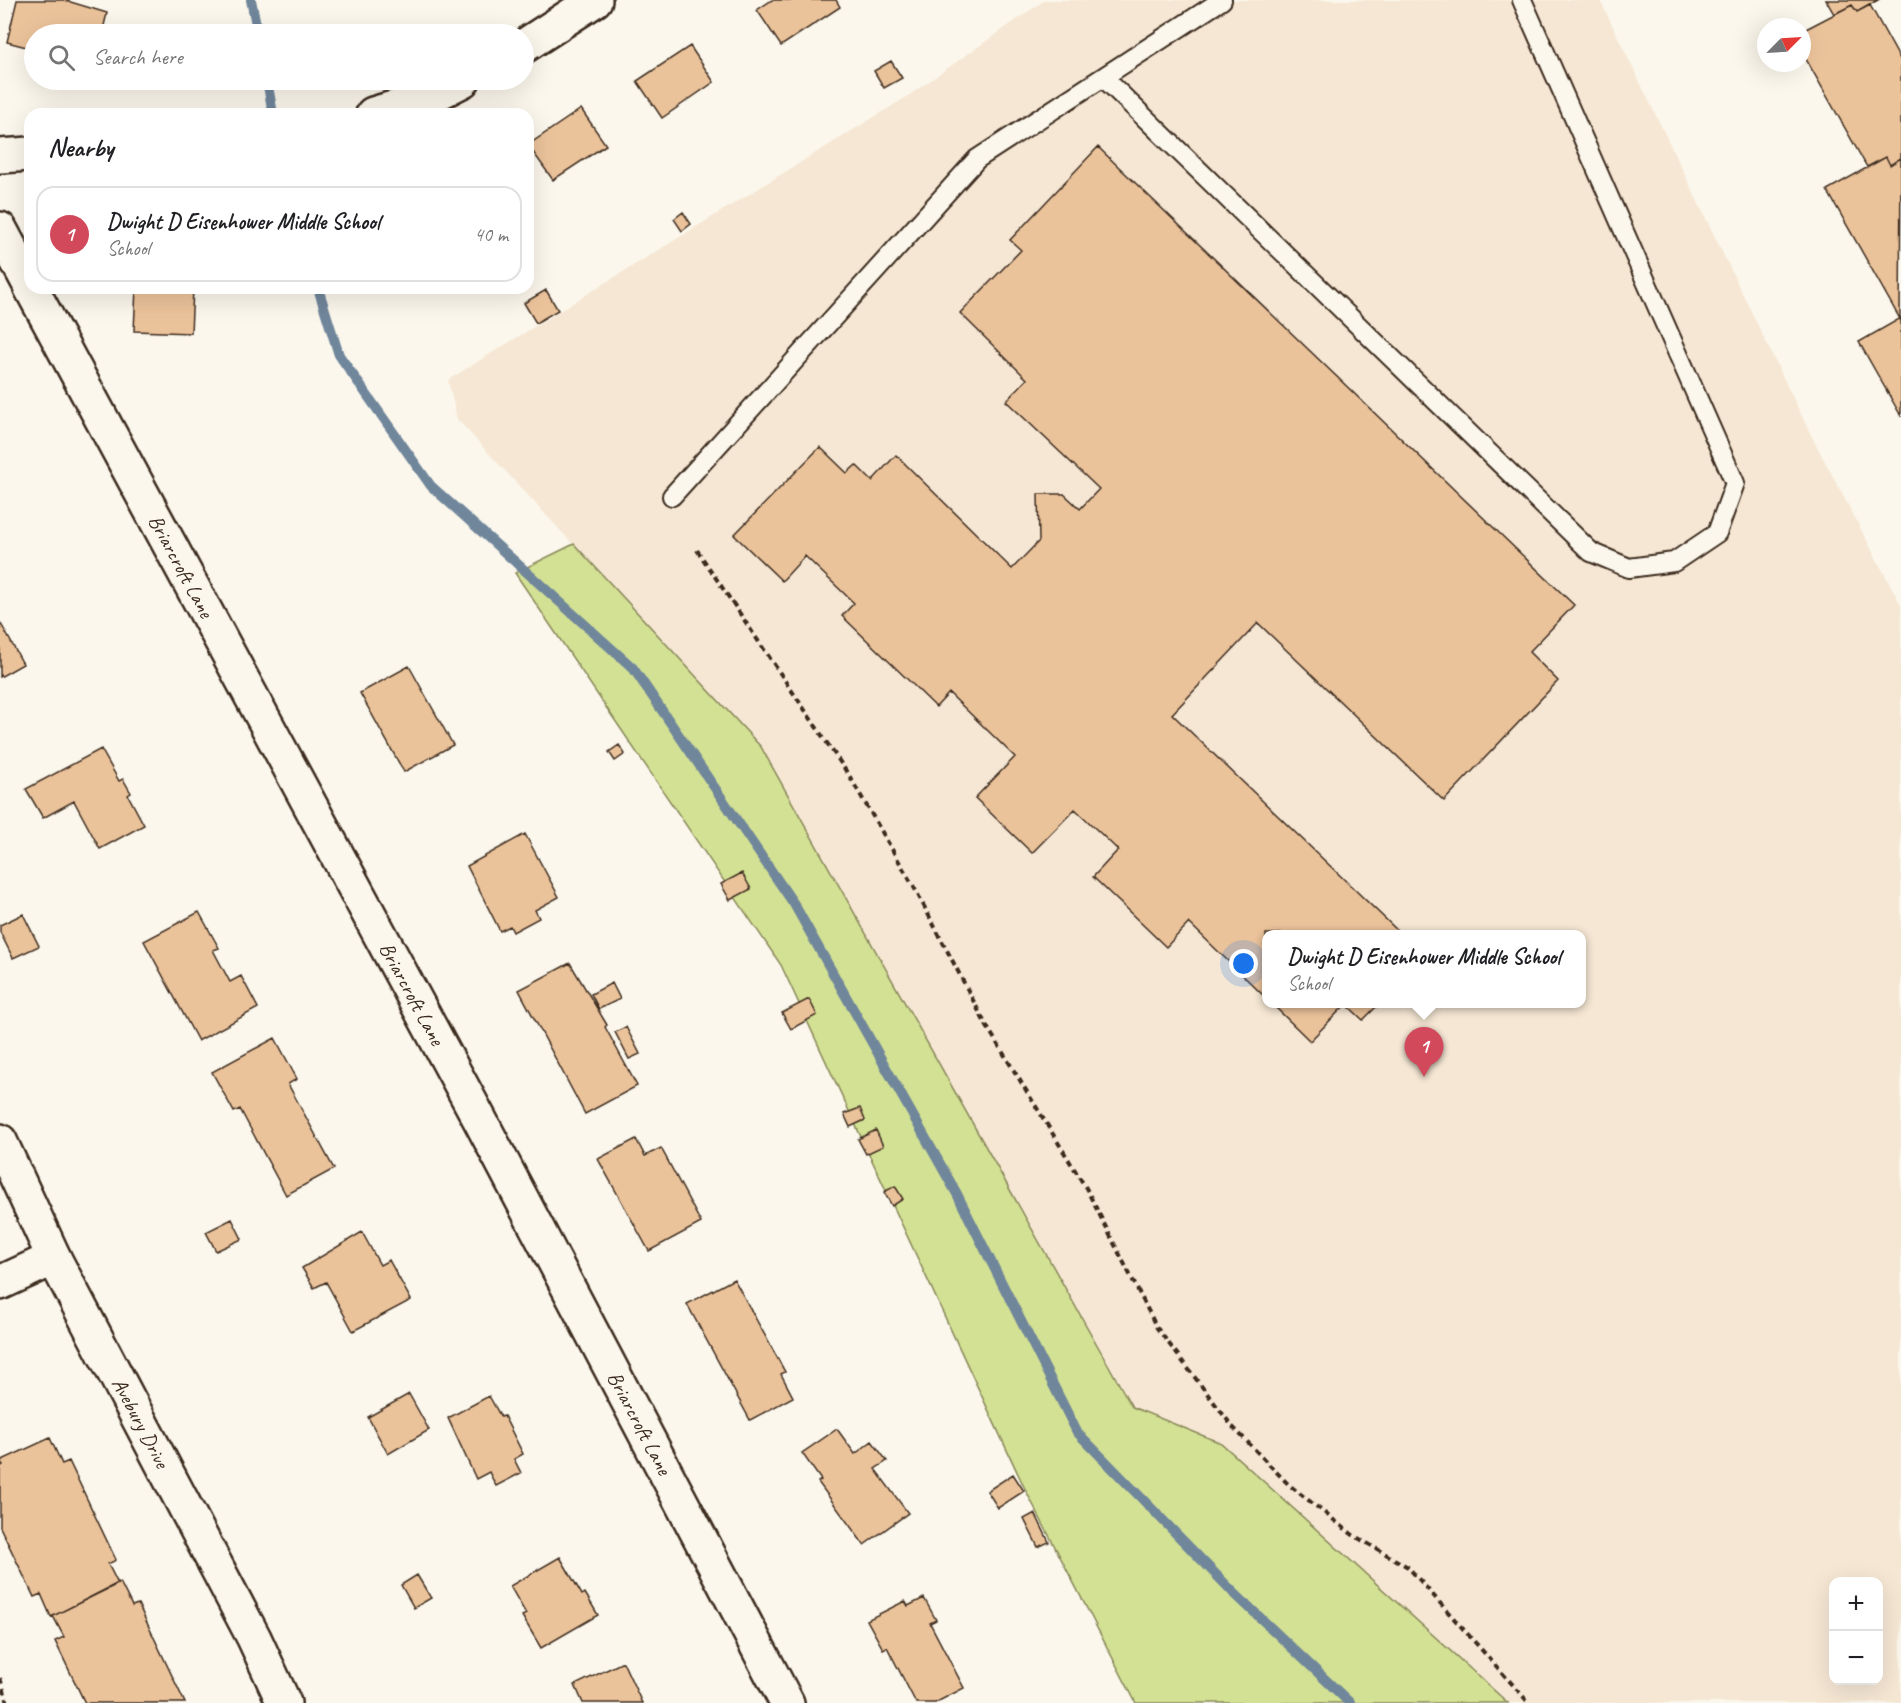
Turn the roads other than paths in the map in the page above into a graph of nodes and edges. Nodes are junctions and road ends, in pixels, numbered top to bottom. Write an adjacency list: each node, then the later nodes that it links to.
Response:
1 (595, 0): 4 (street)
2 (1222, 0): 5 (lane)
3 (1521, 0): 5 (lane)
4 (534, 40)
5 (1104, 78): 13 (lane)
6 (444, 90): 7 (street)
7 (394, 108)
8 (24, 154): 9 (street)
9 (0, 156)
10 (0, 229): 11 (street, Briarcroft Lane)
11 (24, 274)
12 (35, 294): 18 (street, Briarcroft Lane)
13 (672, 496)
14 (0, 1141): 15 (street, Avebury Drive)
15 (54, 1258): 16 (street); 17 (street, Avebury Drive)
16 (0, 1283)
17 (284, 1703)
18 (787, 1703)

